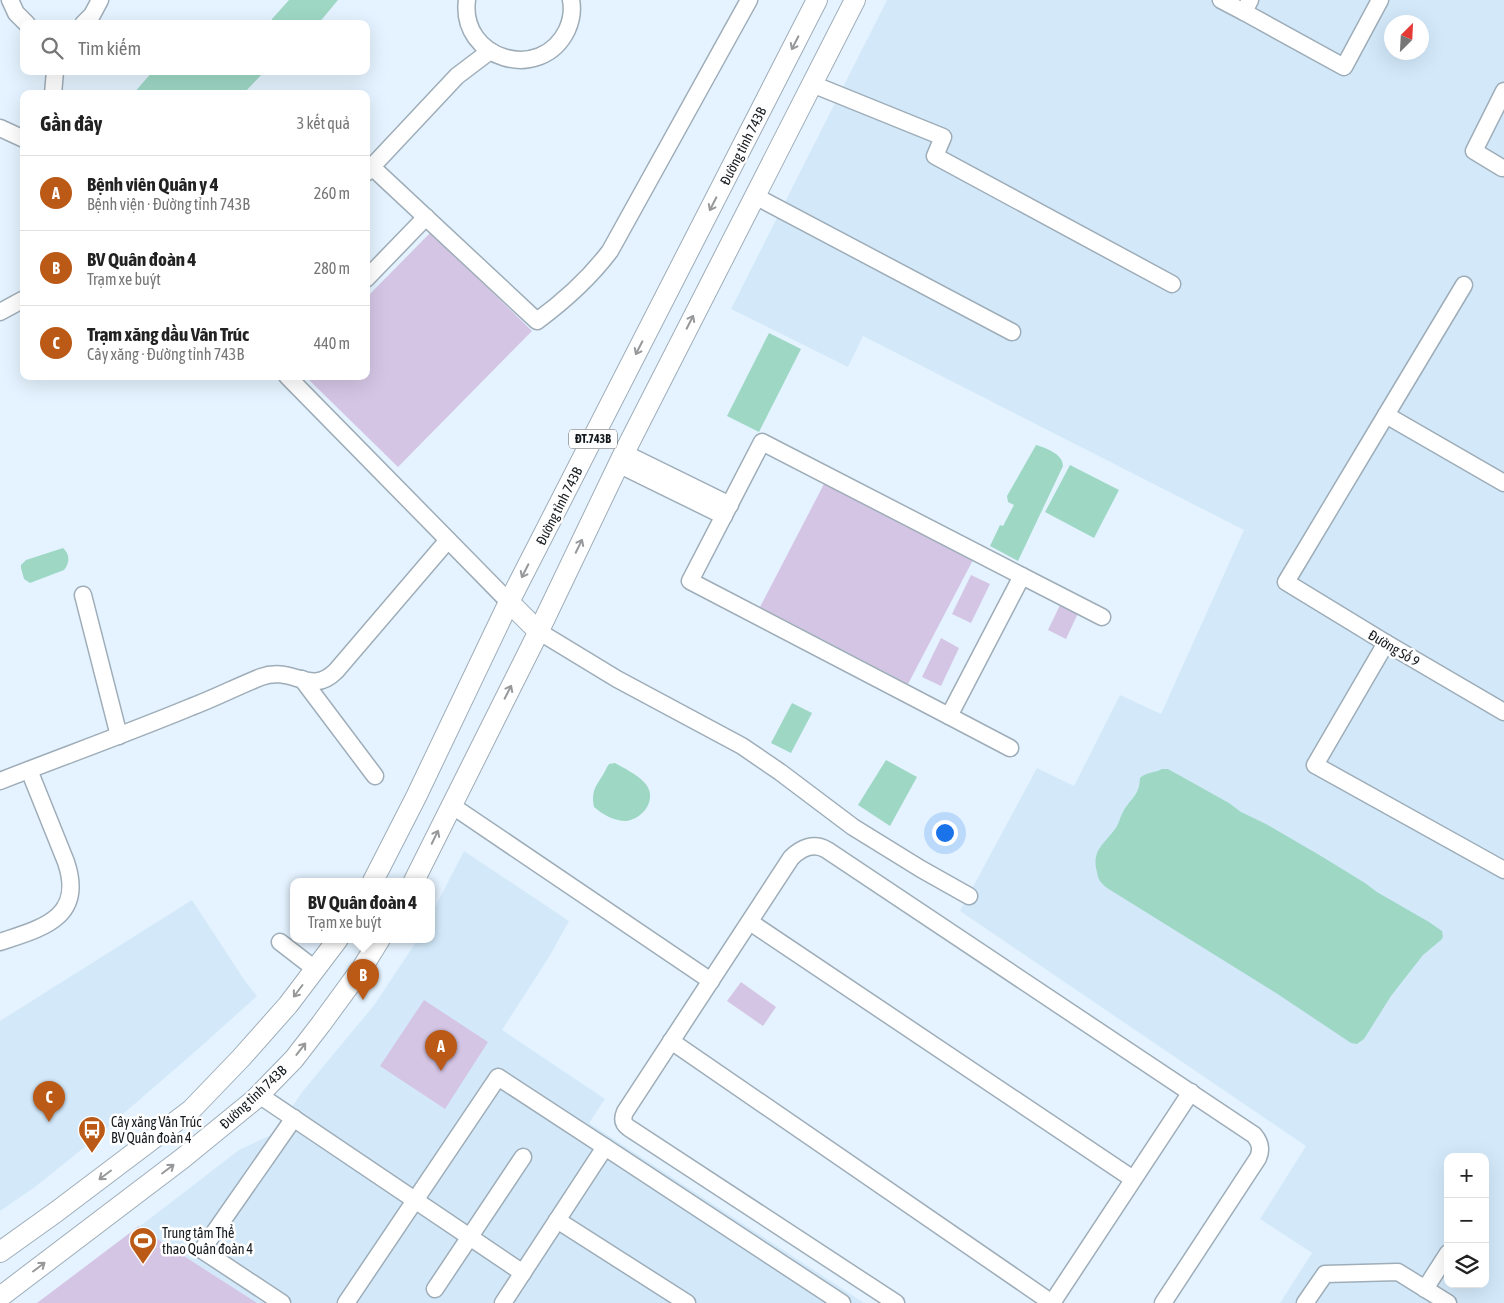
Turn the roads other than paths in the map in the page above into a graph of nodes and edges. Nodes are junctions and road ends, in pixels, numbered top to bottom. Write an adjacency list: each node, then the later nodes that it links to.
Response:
1 (10, 0): 11 (lane)
2 (100, 0): 12 (lane)
3 (467, 0): 13 (lane)
4 (571, 0): 13 (lane)
5 (749, 0): 24 (lane)
6 (817, 0): 39 (main road, Đường tỉnh 743B / ĐT.743B, one-way to 39)
7 (855, 0): 15 (main road, ĐT.743B)
8 (1221, 0): 10 (lane)
9 (1380, 0): 10 (lane)
10 (1247, 6)
11 (23, 20)
12 (87, 20)
13 (490, 51): 21 (lane)
14 (55, 75): 16 (lane)
15 (812, 84): 23 (main road, ĐT.743B); 26 (lane)
16 (53, 90)
17 (1504, 91): 20 (lane)
18 (0, 128): 19 (lane)
19 (20, 137)
20 (1502, 168)
21 (370, 169)
22 (370, 171): 24 (lane)
23 (755, 196): 30 (lane); 33 (main road, ĐT.743B, one-way to 23)
24 (426, 217): 25 (lane)
25 (370, 275)
26 (1172, 284)
27 (1464, 285): 32 (lane)
28 (20, 300): 29 (lane)
29 (0, 312)
30 (1012, 332)
31 (291, 380): 36 (lane)
32 (1386, 415): 34 (lane); 42 (lane, Đường Số 9)
33 (621, 459): 35 (lane); 41 (main road, ĐT.743B, one-way to 33)
34 (1504, 483)
35 (727, 510): 37 (lane); 45 (lane)
36 (448, 540): 39 (lane); 43 (lane)
37 (1022, 576): 40 (lane); 45 (lane)
38 (84, 595): 46 (lane)
39 (509, 602): 41 (main road); 53 (main road, Đường tỉnh 743B / ĐT.743B)
40 (1102, 618)
41 (538, 631): 51 (main road, ĐT.743B, one-way to 41); 55 (lane)
42 (1386, 644): 44 (lane, Đường Số 9); 52 (lane)
43 (302, 679): 46 (lane); 49 (lane)
44 (1504, 712)
45 (950, 716): 47 (lane)
46 (119, 736): 48 (lane)
47 (1010, 748)
48 (28, 770): 50 (lane); 57 (lane)
49 (376, 776)
50 (0, 782)
51 (451, 805): 54 (main road, ĐT.743B, one-way to 51); 62 (lane)
52 (1504, 870)
53 (375, 878)
54 (415, 878)
55 (969, 896)
56 (750, 922): 62 (lane); 64 (lane); 69 (lane)
57 (0, 942)
58 (280, 942): 61 (lane)
59 (335, 943): 61 (main road)
60 (378, 943): 65 (main road, Đường tỉnh 743B, one-way to 60)
61 (315, 969): 73 (main road, one-way to 73)
62 (711, 981): 63 (lane)
63 (671, 1041): 84 (lane); 85 (lane)
64 (1191, 1092): 69 (lane); 86 (lane)
65 (259, 1094): 66 (lane); 78 (main road, Đường tỉnh 743B, one-way to 65)
66 (294, 1118): 70 (lane); 79 (lane)
67 (605, 1147): 70 (lane); 71 (lane); 83 (lane)
68 (523, 1157): 72 (lane)
69 (1133, 1179): 85 (lane)
70 (416, 1200): 72 (lane); 80 (lane)
71 (557, 1220): 75 (lane); 82 (lane)
72 (470, 1237): 75 (lane); 77 (lane)
73 (0, 1252)
74 (1444, 1259): 76 (lane)
75 (523, 1273): 81 (lane)
76 (1424, 1289): 87 (lane); 88 (lane)
77 (435, 1290)
78 (0, 1297)
79 (282, 1303)
80 (346, 1303)
81 (503, 1303)
82 (687, 1303)
83 (842, 1303)
84 (896, 1303)
85 (1052, 1303)
86 (1164, 1303)
87 (1305, 1303)
88 (1448, 1303)

